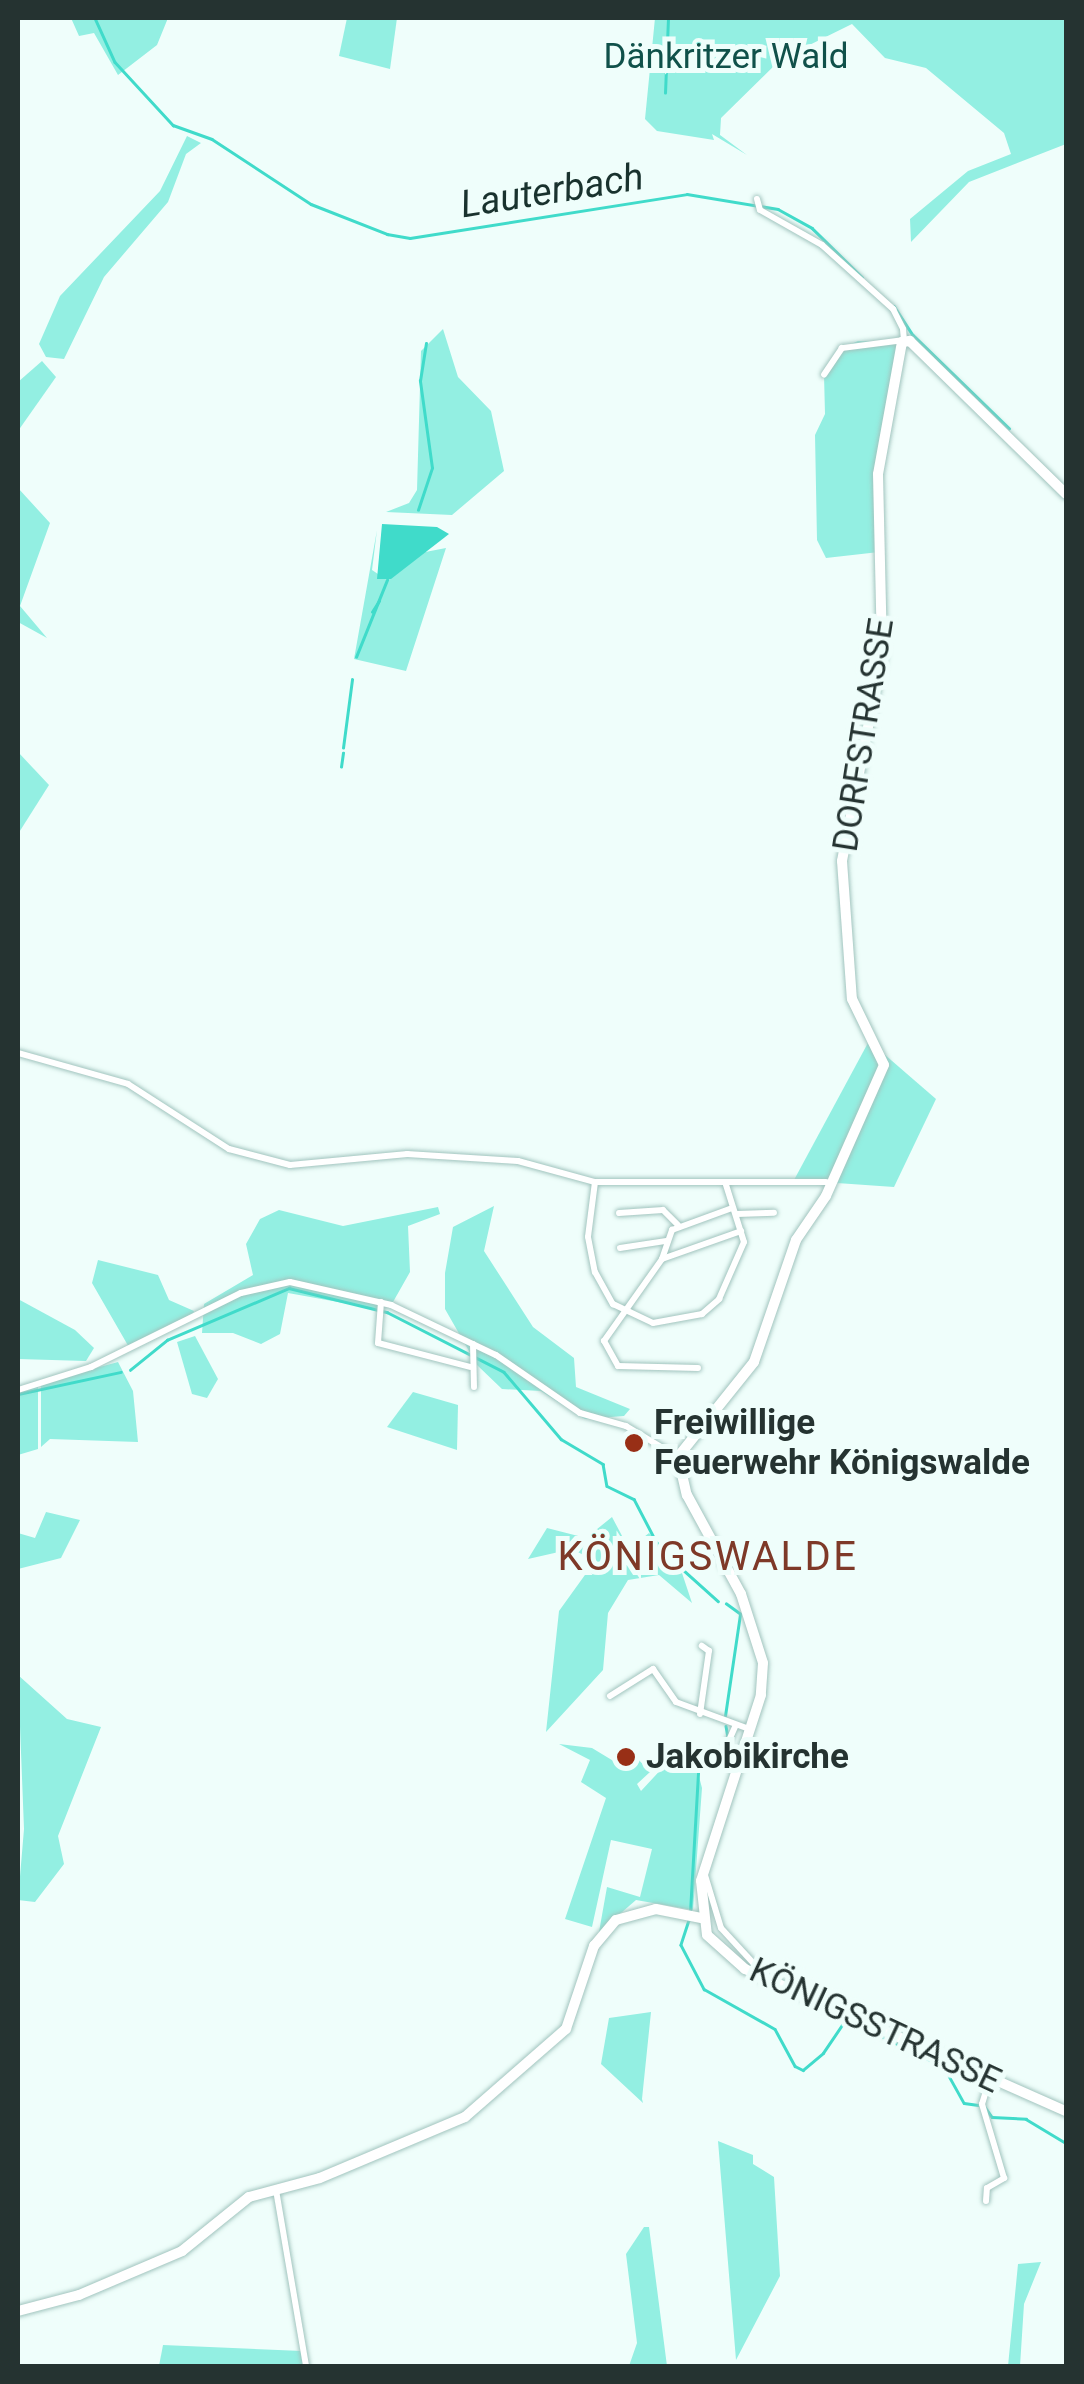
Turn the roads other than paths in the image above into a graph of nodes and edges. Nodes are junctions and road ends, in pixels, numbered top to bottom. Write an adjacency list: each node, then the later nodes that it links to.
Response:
1 (757, 202): 2 (street)
2 (904, 340): 3 (street); 4 (street); 7 (street, DORFSTRASSE)
3 (824, 375)
4 (1066, 494)
5 (18, 1053): 6 (street)
6 (595, 1182): 8 (street); 18 (street)
7 (826, 1182): 8 (street); 24 (street)
8 (726, 1185): 9 (street)
9 (734, 1211): 11 (street); 12 (street); 13 (street)
10 (619, 1213): 12 (street)
11 (774, 1213)
12 (678, 1226): 14 (street)
13 (741, 1231): 16 (street); 18 (street)
14 (666, 1240): 15 (street); 16 (street)
15 (620, 1248)
16 (662, 1259): 18 (street)
17 (380, 1307): 19 (street); 20 (street); 23 (street)
18 (619, 1310): 21 (street)
19 (474, 1343): 20 (street); 24 (street)
20 (471, 1359): 22 (street)
21 (698, 1368)
22 (474, 1386)
23 (18, 1390)
24 (678, 1457): 29 (street)
25 (702, 1646): 27 (street)
26 (610, 1696): 27 (street)
27 (700, 1714): 28 (street)
28 (736, 1725): 29 (street); 30 (street)
29 (749, 1729): 31 (street)
30 (674, 1757)
31 (704, 1868): 32 (street); 33 (street)
32 (697, 1918): 33 (street, KÖNIGSSTRASSE); 36 (street)
33 (766, 1978): 34 (street, KÖNIGSSTRASSE)
34 (988, 2081): 35 (street, KÖNIGSSTRASSE); 37 (street)
35 (1066, 2111)
36 (276, 2190): 38 (street); 39 (street)
37 (986, 2200)
38 (18, 2311)
39 (306, 2366)

